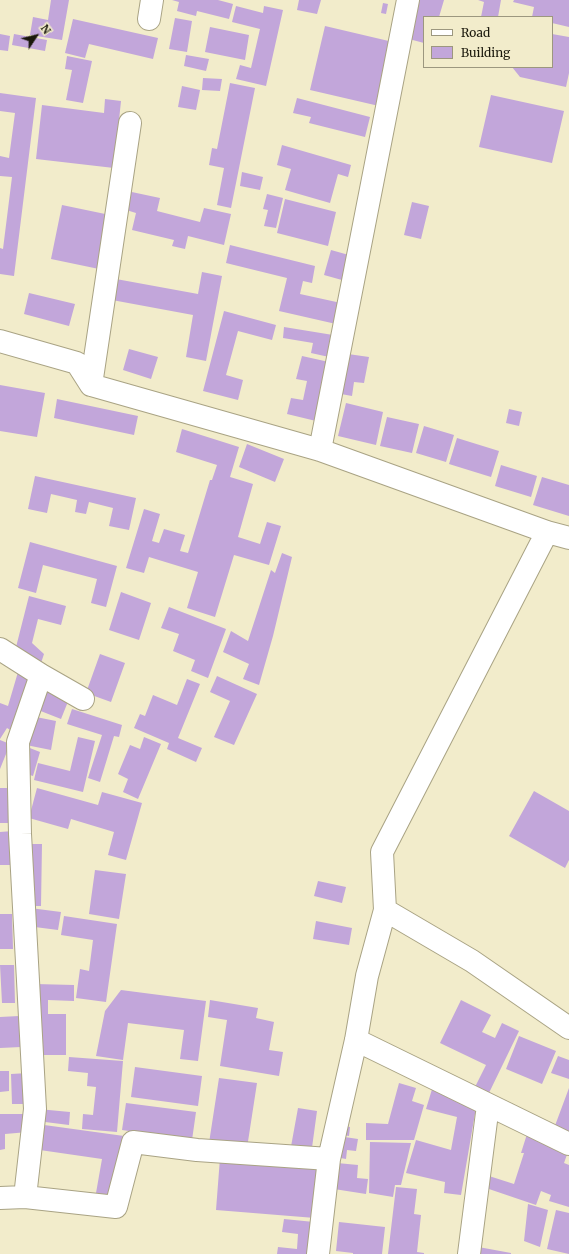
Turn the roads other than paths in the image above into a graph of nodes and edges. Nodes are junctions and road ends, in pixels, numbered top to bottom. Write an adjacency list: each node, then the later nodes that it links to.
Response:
1 (408, 0): 5 (street)
2 (130, 123): 4 (street)
3 (0, 341): 4 (street)
4 (91, 385): 5 (street)
5 (320, 450): 6 (street)
6 (547, 532): 7 (street); 11 (street)
7 (569, 538)
8 (0, 649): 9 (street)
9 (41, 675): 10 (street); 17 (street)
10 (83, 698)
11 (385, 910): 12 (street); 13 (street)
12 (569, 1028)
13 (356, 1040): 14 (street); 16 (street)
14 (488, 1105): 15 (street); 20 (street)
15 (569, 1144)
16 (329, 1159): 17 (street); 19 (street)
17 (25, 1197): 18 (street)
18 (0, 1198)
19 (318, 1254)
20 (469, 1254)

